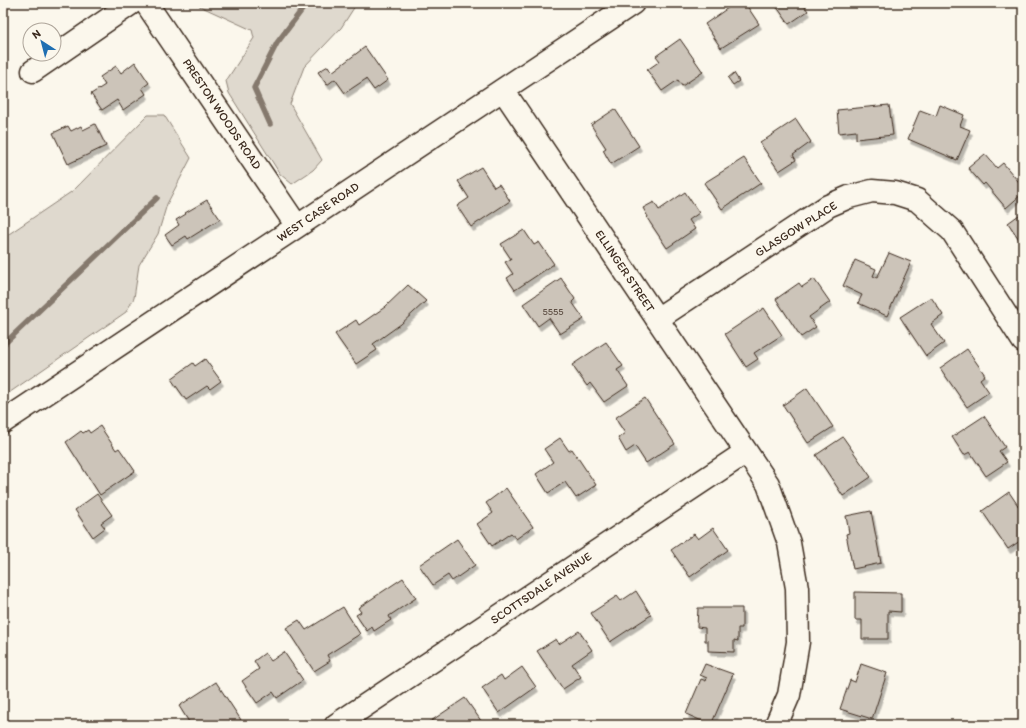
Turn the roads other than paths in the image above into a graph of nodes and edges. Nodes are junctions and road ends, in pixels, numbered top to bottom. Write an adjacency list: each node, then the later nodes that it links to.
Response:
1 (132, 3): 4 (street)
2 (146, 3): 6 (street, PRESTON WOODS ROAD)
3 (633, 3): 5 (street, WEST CASE ROAD)
4 (33, 71)
5 (503, 90): 6 (street, WEST CASE ROAD); 7 (street, ELLINGER STREET)
6 (297, 226): 9 (street, WEST CASE ROAD)
7 (657, 319): 8 (street, GLASGOW PLACE); 10 (street, ELLINGER STREET)
8 (1023, 341)
9 (3, 422)
10 (746, 452): 11 (street, SCOTTSDALE AVENUE); 12 (street, ELLINGER STREET)
11 (336, 725)
12 (776, 725)

